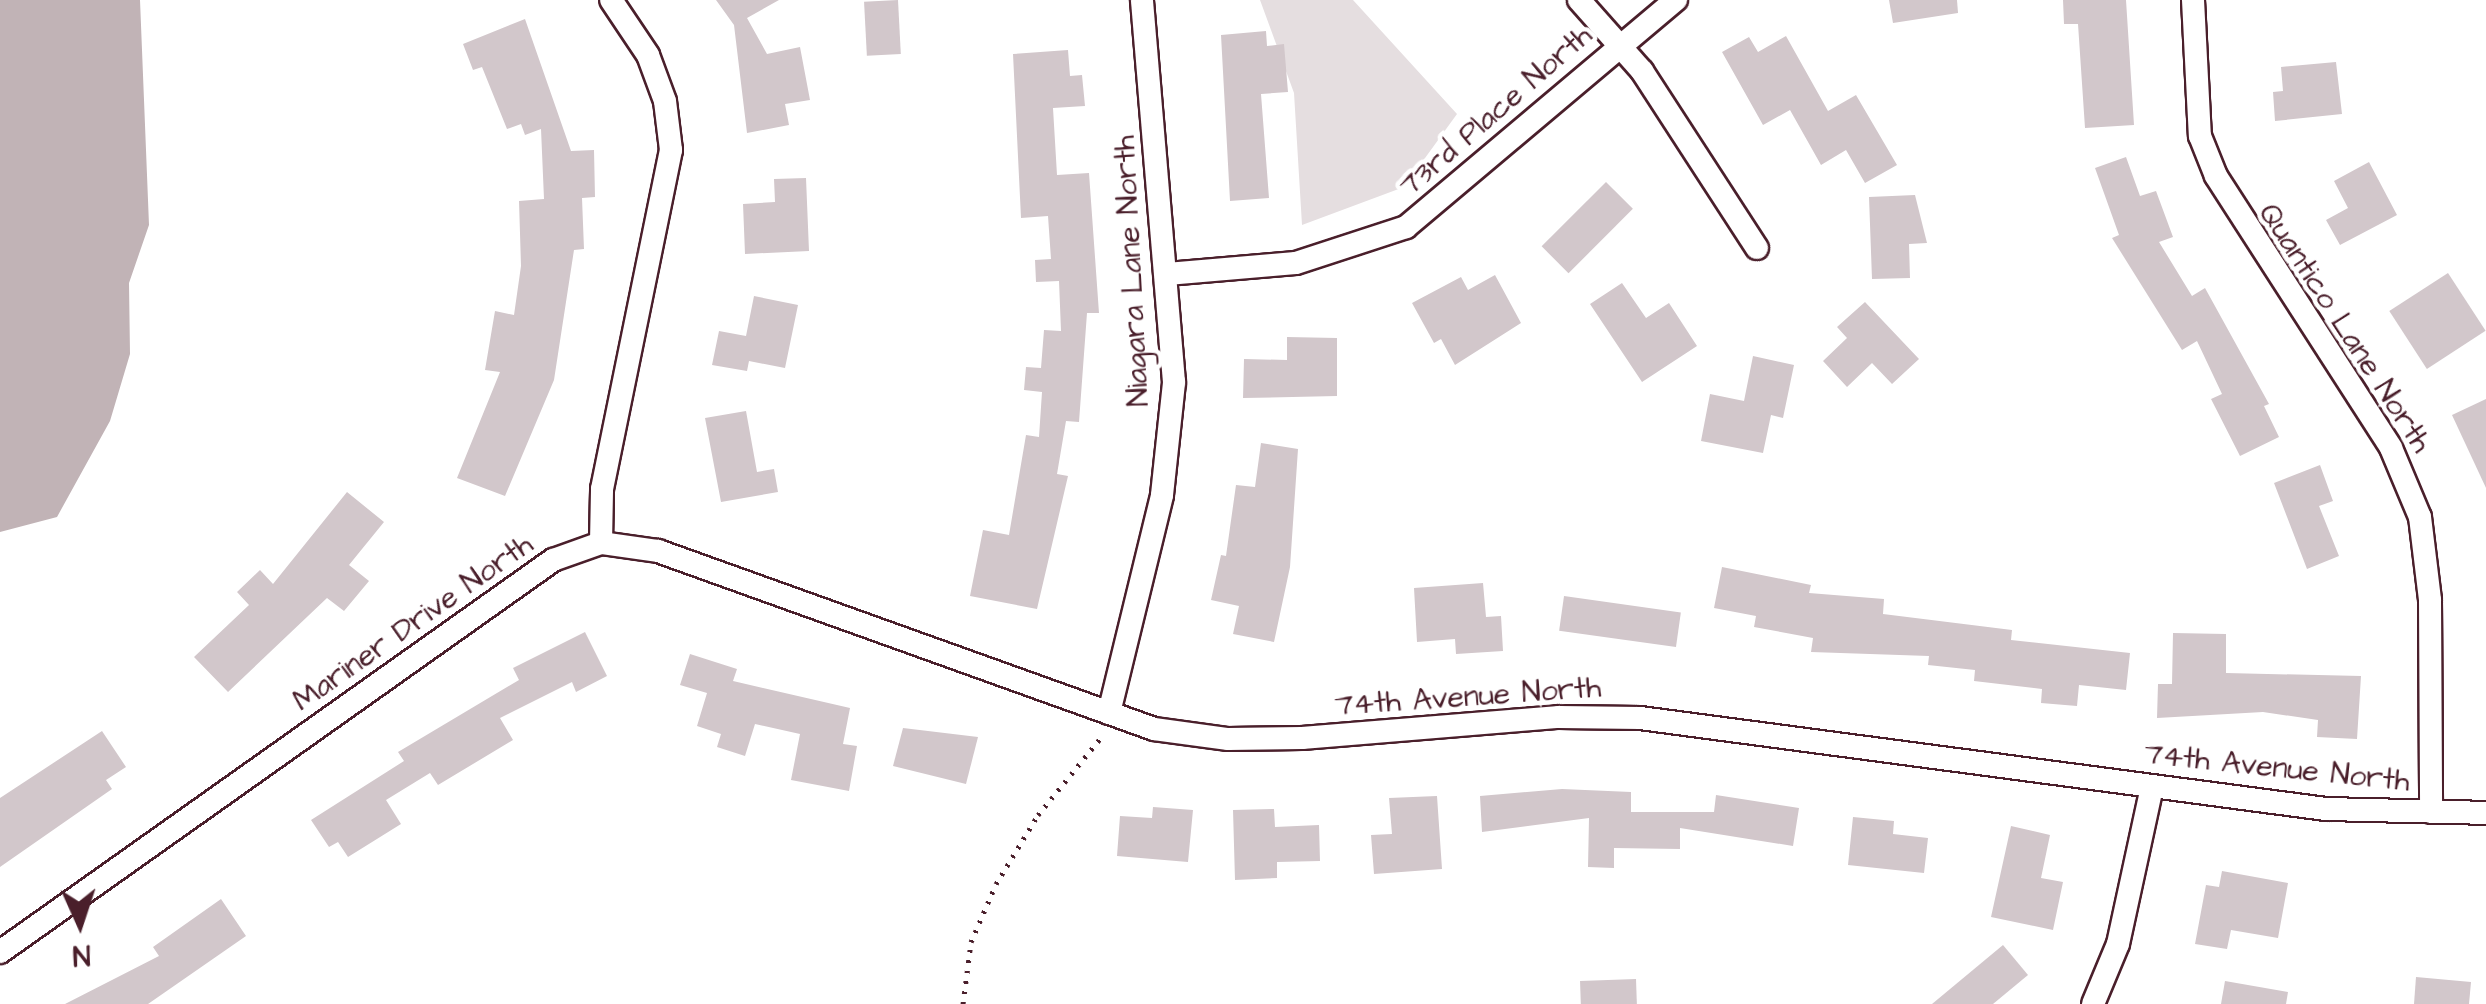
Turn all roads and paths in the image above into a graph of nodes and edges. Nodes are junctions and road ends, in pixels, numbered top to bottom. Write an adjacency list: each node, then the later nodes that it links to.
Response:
1 (611, 0): 9 (street)
2 (1142, 0): 8 (street, Niagara Lane North)
3 (1579, 0): 6 (street)
4 (1676, 0): 6 (street, 73rd Place North)
5 (2194, 0): 12 (street, Quantico Lane North)
6 (1619, 44): 7 (street); 8 (street, 73rd Place North)
7 (1758, 248)
8 (1167, 274): 10 (street, Niagara Lane North)
9 (600, 543): 10 (street, 74th Avenue North); 14 (street, Mariner Drive North)
10 (1109, 713): 11 (street, 74th Avenue North); 15 (path)
11 (2152, 787): 12 (street, 74th Avenue North); 16 (street)
12 (2431, 812): 13 (street, 74th Avenue North)
13 (2486, 813)
14 (0, 952)
15 (963, 1004)
16 (2093, 1004)

